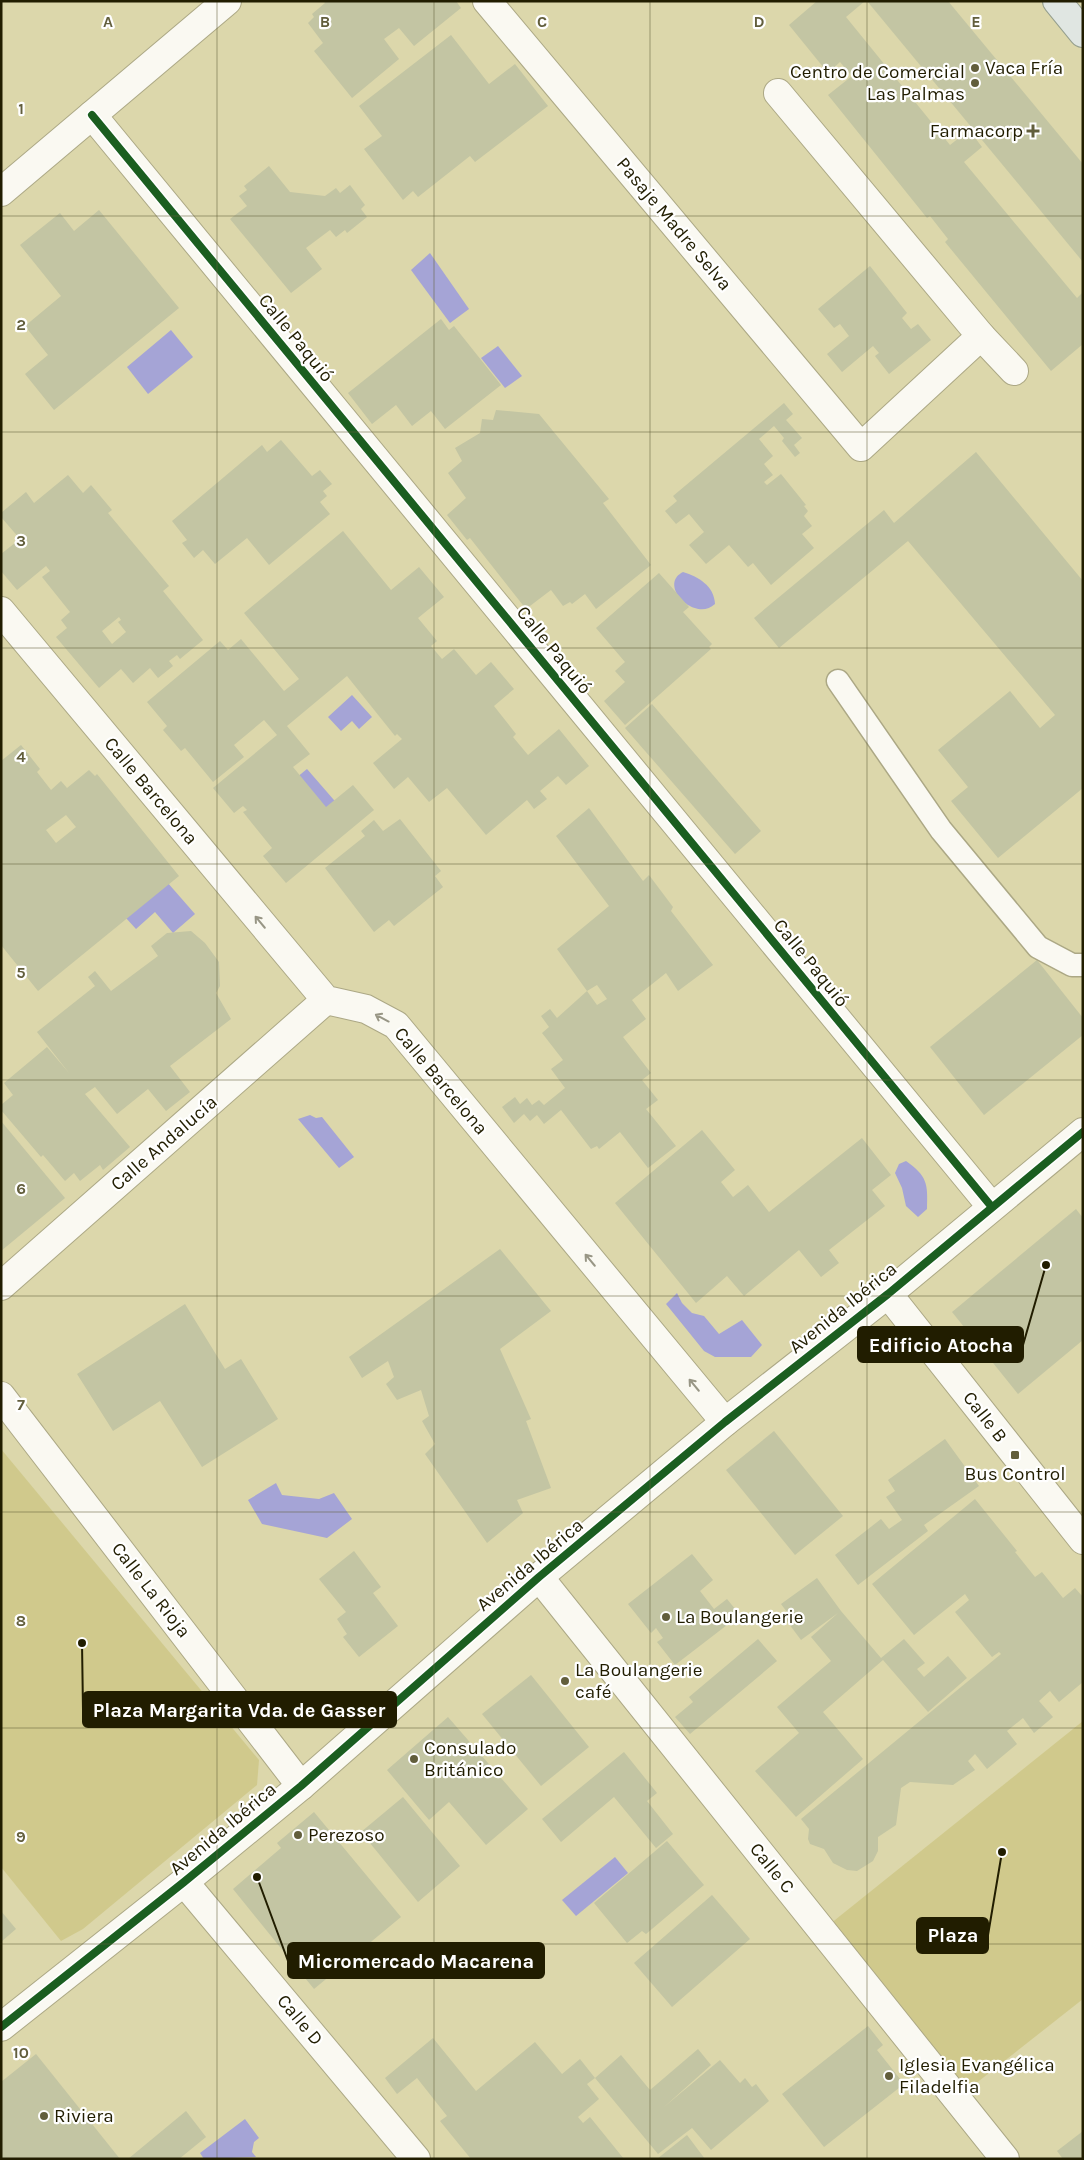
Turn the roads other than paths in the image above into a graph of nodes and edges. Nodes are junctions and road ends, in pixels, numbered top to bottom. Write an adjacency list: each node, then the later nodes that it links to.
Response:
1 (227, 1): 6 (street)
2 (487, 1): 8 (street, Pasaje Madre Selva)
3 (1057, 1): 4 (main road)
4 (1083, 33)
5 (778, 93): 8 (street)
6 (92, 115): 7 (street); 15 (street, Calle Paquió)
7 (1, 192)
8 (980, 336): 9 (street)
9 (1014, 370)
10 (1, 611): 13 (street, Calle Barcelona, one-way to 10)
11 (838, 681): 12 (lane)
12 (1083, 965)
13 (326, 1000): 16 (street, Calle Andalucía); 19 (street, Calle Barcelona, one-way to 13)
14 (1083, 1132): 15 (street, Avenida Ibérica)
15 (991, 1206): 17 (street, Avenida Ibérica)
16 (1, 1286)
17 (888, 1294): 19 (street, Avenida Ibérica); 20 (street, Calle B)
18 (1, 1396): 22 (street, Calle La Rioja)
19 (725, 1422): 21 (street, Avenida Ibérica)
20 (1083, 1540)
21 (539, 1577): 22 (street, Avenida Ibérica); 26 (street, Calle C)
22 (301, 1786): 23 (street, Avenida Ibérica)
23 (184, 1882): 24 (street, Avenida Ibérica); 25 (street, Calle D)
24 (1, 2027)
25 (416, 2159)
26 (1004, 2159)

